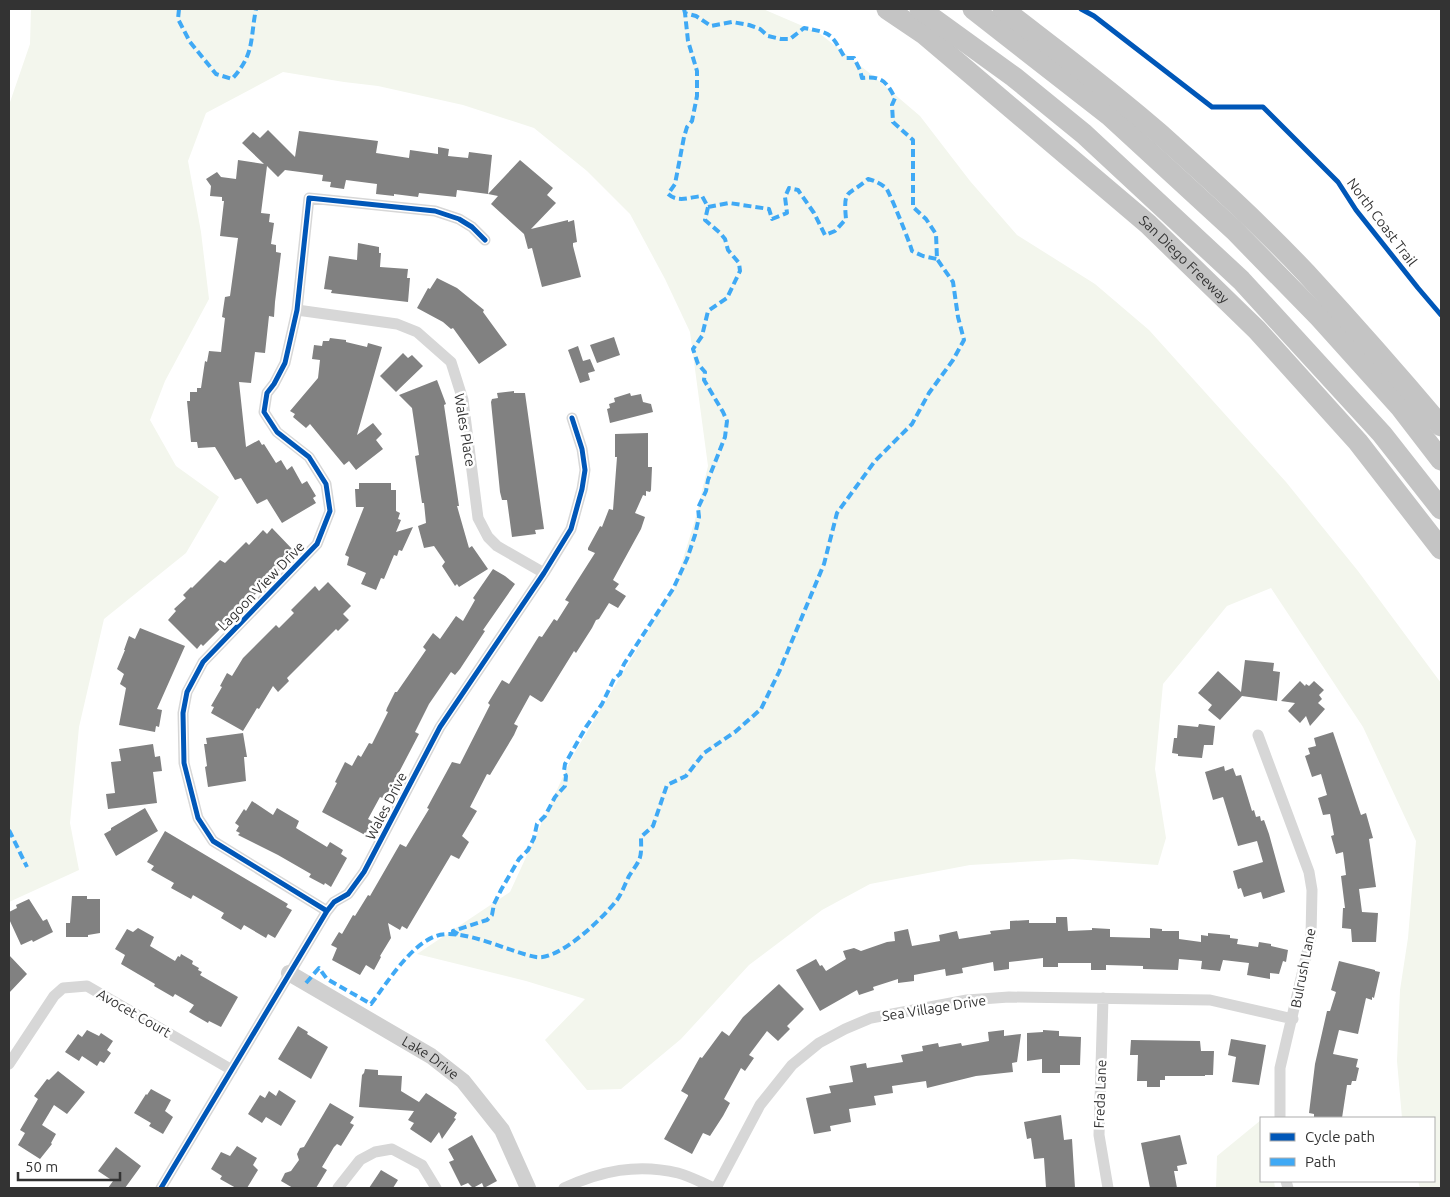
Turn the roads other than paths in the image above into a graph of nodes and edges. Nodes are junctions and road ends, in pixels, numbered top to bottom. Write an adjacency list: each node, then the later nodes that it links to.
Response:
1 (887, 9): 11 (highway, San Diego Freeway)
2 (920, 9): 10 (highway)
3 (973, 9): 9 (highway)
4 (1003, 9): 8 (highway)
5 (485, 240): 6 (street, Lagoon View Drive)
6 (297, 310): 12 (street, Wales Place); 14 (street, Lagoon View Drive)
7 (572, 418): 12 (street, Wales Drive)
8 (1441, 426)
9 (1441, 460)
10 (1441, 509)
11 (1441, 549)
12 (544, 574): 14 (street, Wales Drive)
13 (1258, 735): 17 (street, Bulrush Lane)
14 (327, 911): 15 (street, Wales Drive)
15 (289, 973): 19 (street, Wales Drive); 24 (street, Lake Drive)
16 (1103, 998): 17 (street, Sea Village Drive); 26 (street, Sea Village Drive); 27 (street, Freda Lane)
17 (1293, 1019): 20 (street, Bulrush Lane)
18 (9, 1064): 19 (street, Avocet Court)
19 (232, 1070): 21 (street, Wales Drive)
20 (1280, 1117)
21 (161, 1188)
22 (338, 1188): 23 (street)
23 (436, 1188)
24 (528, 1188)
25 (564, 1188): 26 (street)
26 (715, 1188)
27 (1108, 1188)

